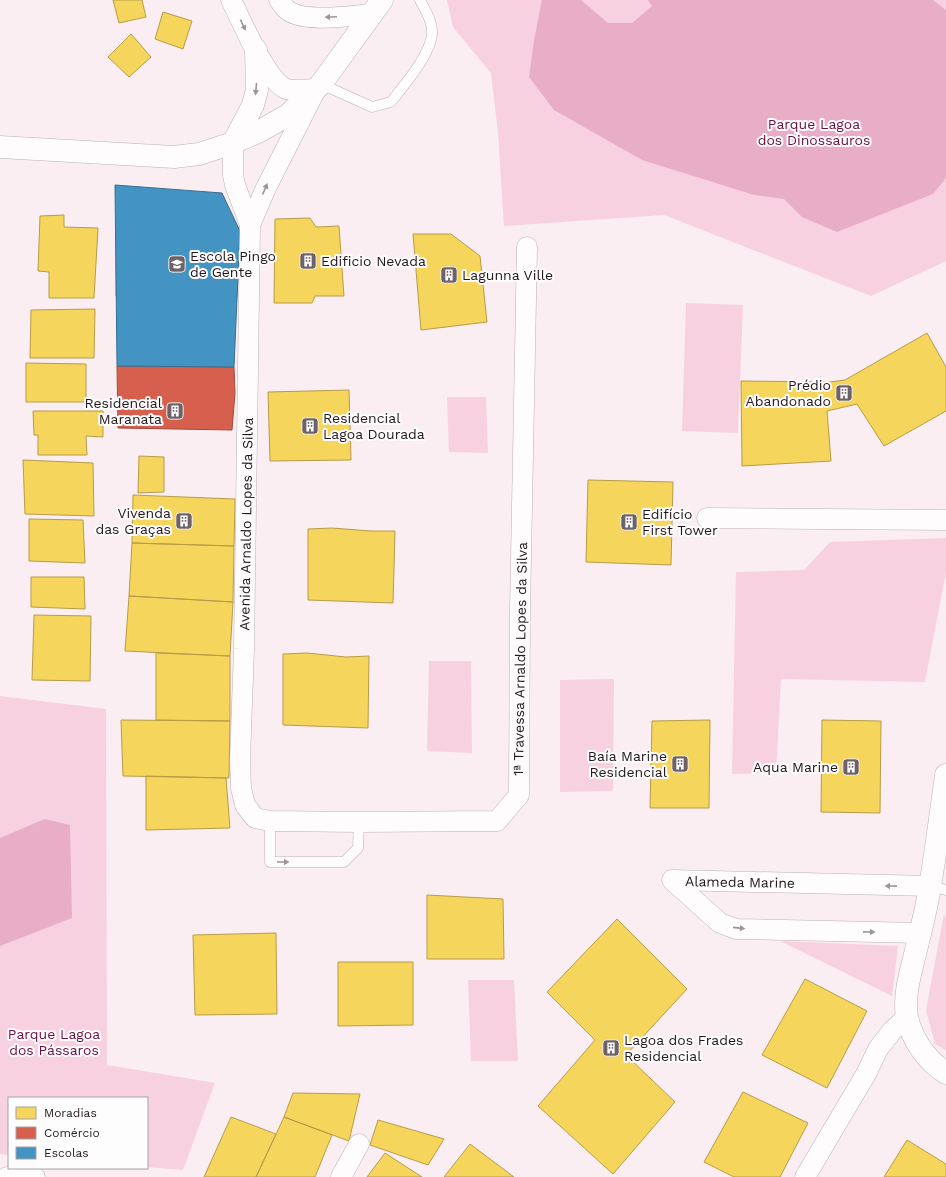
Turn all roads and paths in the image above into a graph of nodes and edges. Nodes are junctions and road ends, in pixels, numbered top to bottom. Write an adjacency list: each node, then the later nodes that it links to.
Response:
1 (231, 0): 5 (street, one-way to 5)
2 (280, 0): 4 (street, one-way to 2)
3 (420, 0): 6 (lane)
4 (376, 7): 6 (street)
5 (256, 50): 6 (street); 7 (street, one-way to 7)
6 (319, 86): 7 (street); 9 (street, one-way to 6)
7 (233, 143): 8 (street); 9 (street)
8 (0, 147)
9 (250, 226): 14 (street, Avenida Arnaldo Lopes da Silva)
10 (527, 247): 15 (street, 1ª Travessa Arnaldo Lopes da Silva)
11 (707, 518): 12 (street)
12 (946, 520)
13 (946, 775): 16 (street)
14 (263, 819): 15 (street, 1ª Travessa Arnaldo Lopes da Silva); 15 (lane, one-way to 15)
15 (359, 822)
16 (938, 888): 17 (street); 17 (street, Alameda Marine, one-way to 17)
17 (920, 933): 18 (street)
18 (907, 1017): 19 (street); 24 (street)
19 (946, 1073)
20 (359, 1144): 23 (street)
21 (7, 1177): 22 (street)
22 (35, 1177)
23 (341, 1177)
24 (805, 1177)

